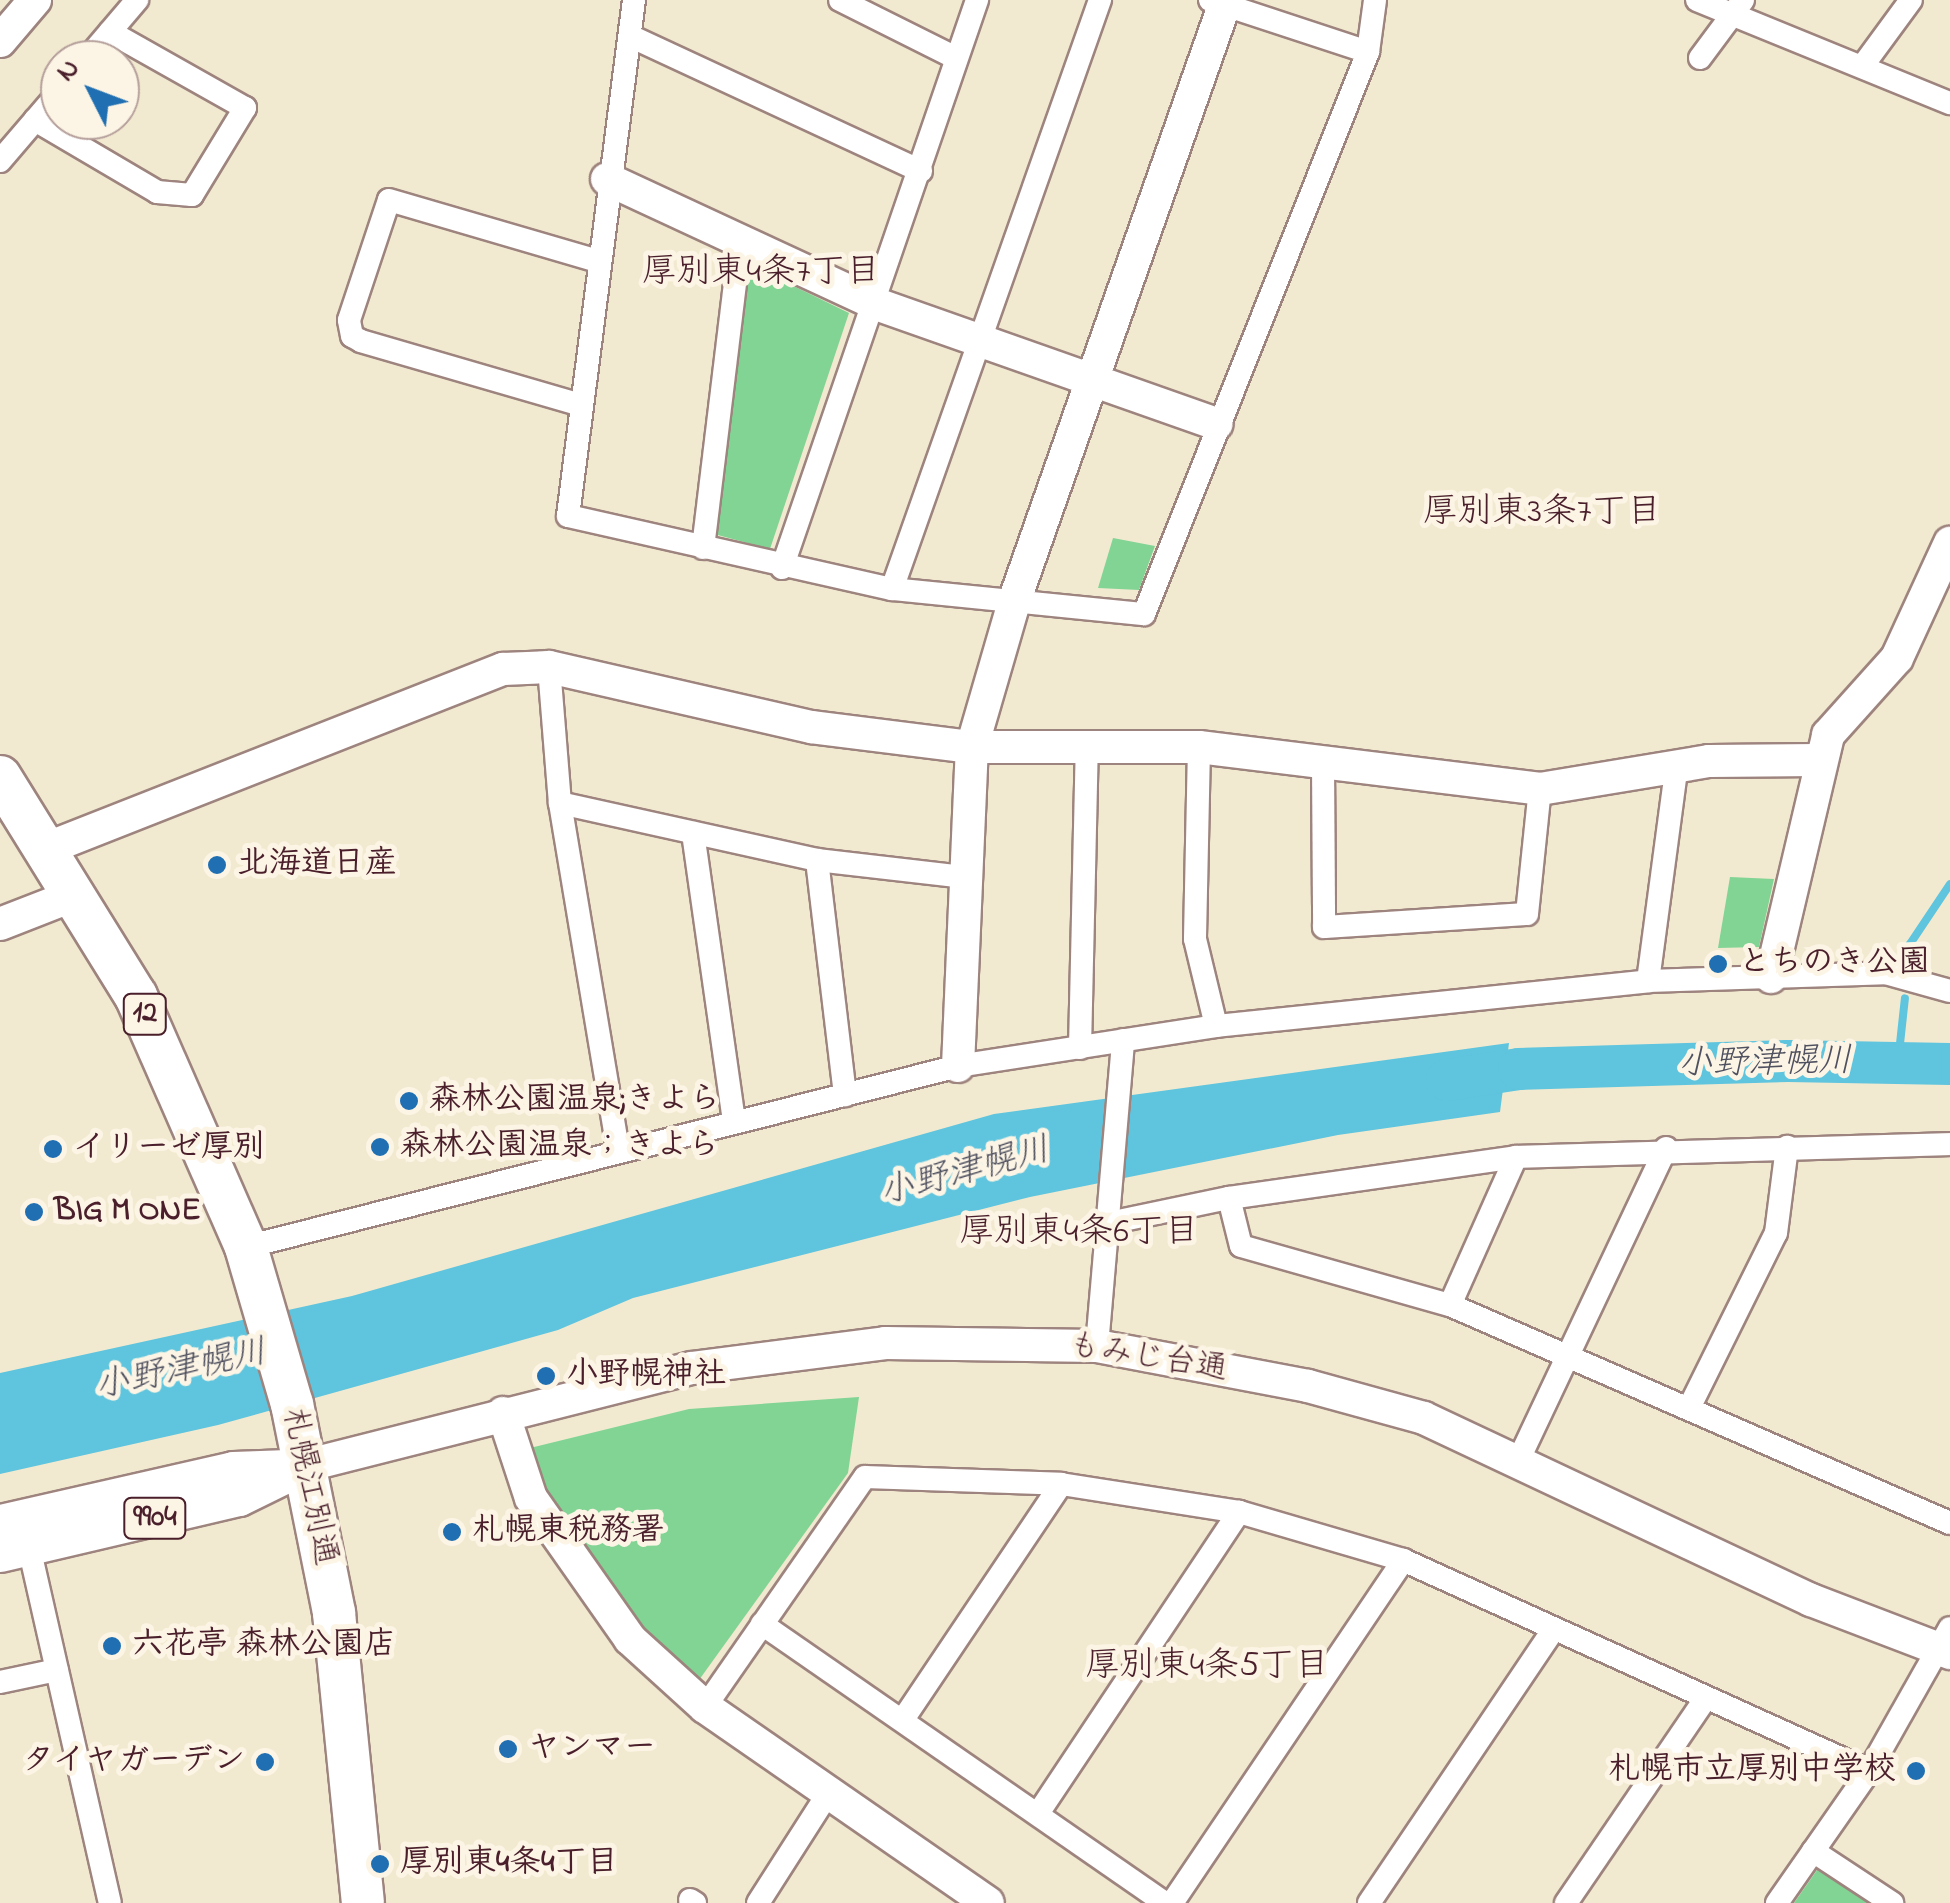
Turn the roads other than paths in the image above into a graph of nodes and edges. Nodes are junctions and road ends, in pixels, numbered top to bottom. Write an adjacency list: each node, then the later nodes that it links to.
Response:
1 (34, 0): 15 (street)
2 (137, 0): 12 (street)
3 (840, 0): 17 (street)
4 (977, 0): 17 (street)
5 (1100, 0): 29 (street)
6 (1375, 0): 16 (street)
7 (1697, 0): 11 (street)
8 (1910, 0): 19 (street)
9 (1220, 2): 16 (street); 30 (street)
10 (628, 4): 13 (street)
11 (1738, 8): 18 (street); 19 (street)
12 (110, 32): 14 (street); 22 (street)
13 (630, 36): 24 (street); 25 (street)
14 (103, 40)
15 (0, 41)
16 (1368, 52): 32 (street)
17 (956, 58): 24 (street)
18 (1700, 58)
19 (1864, 64): 20 (street)
20 (1950, 102)
21 (40, 114): 22 (street)
22 (35, 120): 23 (street)
23 (0, 161)
24 (920, 171): 28 (street)
25 (607, 179): 26 (street); 27 (street)
26 (740, 240): 28 (street); 34 (street)
27 (598, 261): 31 (street); 31 (street)
28 (876, 304): 29 (street); 35 (street)
29 (982, 341): 30 (street); 36 (street)
30 (1094, 383): 32 (street); 37 (street)
31 (580, 405): 34 (street)
32 (1216, 424): 37 (street)
33 (1950, 543): 42 (street)
34 (703, 548): 35 (street)
35 (782, 568): 36 (street)
36 (892, 588): 37 (street)
37 (1014, 599): 40 (street)
38 (548, 667): 40 (street); 47 (street); 49 (street)
39 (1087, 745): 40 (street); 41 (street); 59 (street)
40 (972, 746): 51 (street)
41 (1199, 746): 43 (street); 57 (street)
42 (1818, 760): 44 (street); 54 (street)
43 (1324, 764): 46 (street); 46 (street)
44 (1677, 765): 46 (street); 55 (street)
45 (0, 777): 49 (highway, 札幌江別通 / 12)
46 (1540, 790)
47 (560, 804): 48 (street); 66 (street)
48 (694, 833): 50 (street); 62 (street)
49 (48, 848): 52 (highway, 札幌江別通 / 12)
50 (816, 860): 51 (street); 61 (street)
51 (963, 877): 60 (street)
52 (77, 894): 53 (street); 70 (highway, 札幌江別通 / 12)
53 (0, 924)
54 (1771, 977): 55 (street); 56 (street)
55 (1648, 980): 57 (street)
56 (1950, 991)
57 (1216, 1026): 58 (street)
58 (1123, 1040): 59 (street); 69 (street)
59 (1080, 1048): 60 (street)
60 (958, 1066): 61 (street)
61 (844, 1095): 62 (street)
62 (734, 1120): 66 (street)
63 (1950, 1144): 64 (street)
64 (1787, 1147): 65 (street); 74 (street)
65 (1666, 1148): 67 (street); 73 (street)
66 (618, 1150): 70 (street)
67 (1516, 1157): 68 (street); 71 (street)
68 (1229, 1198): 69 (street); 71 (street)
69 (1109, 1224): 72 (street)
70 (249, 1259): 77 (highway, 札幌江別通 / 12)
71 (1450, 1305): 73 (street)
72 (1097, 1346): 75 (street, もみじ台通); 76 (street, もみじ台通)
73 (1568, 1356): 74 (street); 76 (street)
74 (1689, 1408): 81 (street)
75 (503, 1413): 77 (street, もみじ台通); 90 (street)
76 (1520, 1459): 86 (street, もみじ台通)
77 (304, 1466): 80 (main road, 9904); 82 (main road, 9904); 97 (highway, 札幌江別通 / 12)
78 (1060, 1484): 79 (street); 84 (street); 91 (street)
79 (1239, 1512): 83 (street); 94 (street)
80 (0, 1522)
81 (1950, 1523)
82 (14, 1550): 87 (street)
83 (1403, 1560): 85 (street); 100 (street)
84 (762, 1624): 90 (street); 91 (street)
85 (1554, 1630): 89 (street); 101 (street)
86 (1947, 1644): 92 (street)
87 (57, 1670): 88 (street); 96 (street)
88 (0, 1682)
89 (1706, 1698): 92 (street); 102 (street)
90 (705, 1708): 93 (street)
91 (904, 1718): 94 (street)
92 (1868, 1771): 95 (street)
93 (827, 1795): 98 (street); 99 (street)
94 (1039, 1812): 100 (street)
95 (1813, 1851): 103 (street); 104 (street)
96 (110, 1903)
97 (364, 1903)
98 (758, 1903)
99 (988, 1903)
100 (1169, 1903)
101 (1369, 1903)
102 (1566, 1903)
103 (1778, 1903)
104 (1892, 1903)

